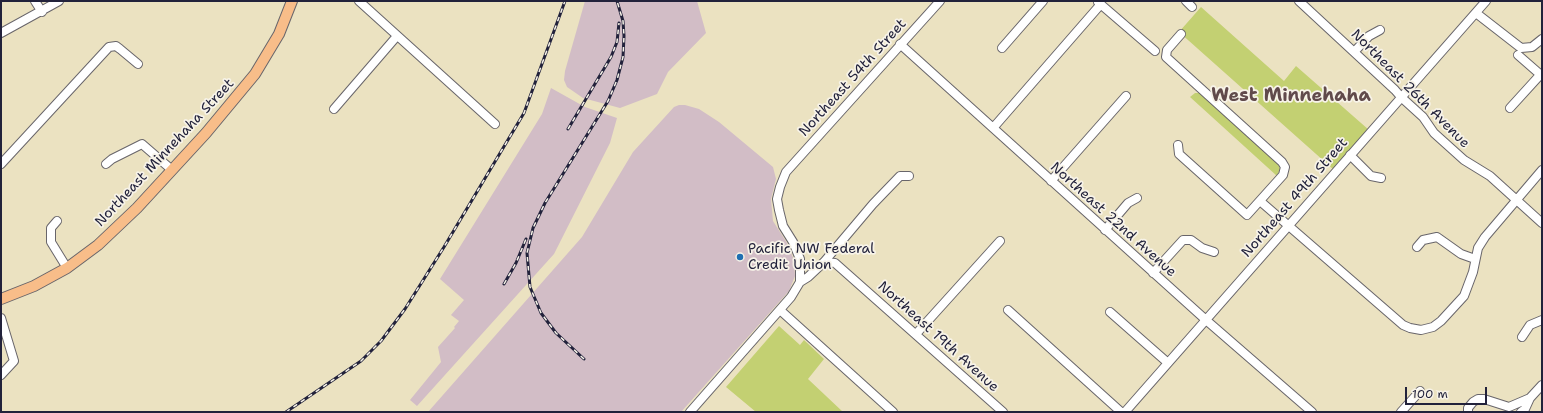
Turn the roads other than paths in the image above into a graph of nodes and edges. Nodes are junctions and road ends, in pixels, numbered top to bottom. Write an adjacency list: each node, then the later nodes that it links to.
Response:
1 (36, 1): 10 (street)
2 (59, 1): 10 (street)
3 (292, 1): 34 (main road, Northeast Minnehaha Street)
4 (360, 1): 15 (street)
5 (940, 1): 17 (street, Northeast 54th Street)
6 (1043, 1): 18 (street)
7 (1299, 1): 20 (street, Northeast 26th Avenue)
8 (1486, 1): 11 (street, Northeast 49th Street)
9 (1099, 3): 19 (street); 29 (street)
10 (42, 12): 13 (street)
11 (1476, 13): 16 (street); 25 (street, Northeast 49th Street)
12 (1380, 30): 20 (street)
13 (1, 33)
14 (1181, 34): 41 (street)
15 (397, 36): 27 (street); 28 (street)
16 (1542, 38)
17 (900, 44): 29 (street, Northeast 22nd Avenue); 53 (street, Northeast 54th Street)
18 (1002, 48)
19 (1155, 51)
20 (1355, 51): 25 (street, Northeast 26th Avenue)
21 (1518, 55): 23 (street)
22 (138, 64): 32 (street)
23 (1541, 75): 26 (street)
24 (1126, 96): 38 (street)
25 (1401, 97): 31 (street, Northeast 49th Street); 40 (street, Northeast 26th Avenue)
26 (1510, 108)
27 (334, 109)
28 (495, 124)
29 (993, 128): 38 (street, Northeast 22nd Avenue)
30 (1178, 145): 41 (street)
31 (1350, 155): 37 (street); 44 (street, Northeast 49th Street)
32 (3, 159)
33 (106, 164): 34 (street)
34 (172, 170): 51 (main road, Northeast Minnehaha Street)
35 (1542, 170): 40 (street)
36 (909, 176): 50 (street)
37 (1381, 178)
38 (1051, 181): 45 (street, Northeast 22nd Avenue)
39 (1137, 198): 45 (street)
40 (1516, 199): 43 (street, Northeast 26th Avenue); 49 (street)
41 (1260, 201): 44 (street)
42 (57, 221): 51 (street)
43 (1542, 223)
44 (1289, 226): 49 (street); 59 (street, Northeast 49th Street)
45 (1105, 230): 52 (street, Northeast 22nd Avenue)
46 (1000, 241): 61 (street)
47 (1417, 247): 49 (street)
48 (1214, 252): 52 (street)
49 (1475, 259)
50 (824, 262): 53 (street); 61 (street, Northeast 19th Avenue)
51 (67, 268): 54 (main road, Northeast Minnehaha Street)
52 (1153, 273): 59 (street, Northeast 22nd Avenue)
53 (800, 282): 55 (street)
54 (1, 299)
55 (780, 310): 68 (street); 69 (street)
56 (1008, 310): 71 (street)
57 (1110, 312): 63 (street)
58 (1, 318): 64 (street)
59 (1206, 320): 63 (street, Northeast 49th Street); 73 (street, Northeast 22nd Avenue)
60 (1542, 320): 62 (street)
61 (916, 334): 70 (street, Northeast 19th Avenue)
62 (1522, 337)
63 (1168, 363): 72 (street, Northeast 49th Street)
64 (1, 375)
65 (1542, 385): 67 (street)
66 (1420, 391): 74 (street)
67 (1530, 398): 75 (street); 76 (street)
68 (690, 412)
69 (893, 412)
70 (1003, 412)
71 (1121, 412)
72 (1125, 412)
73 (1312, 412)
74 (1401, 412)
75 (1468, 412)
76 (1521, 412)

